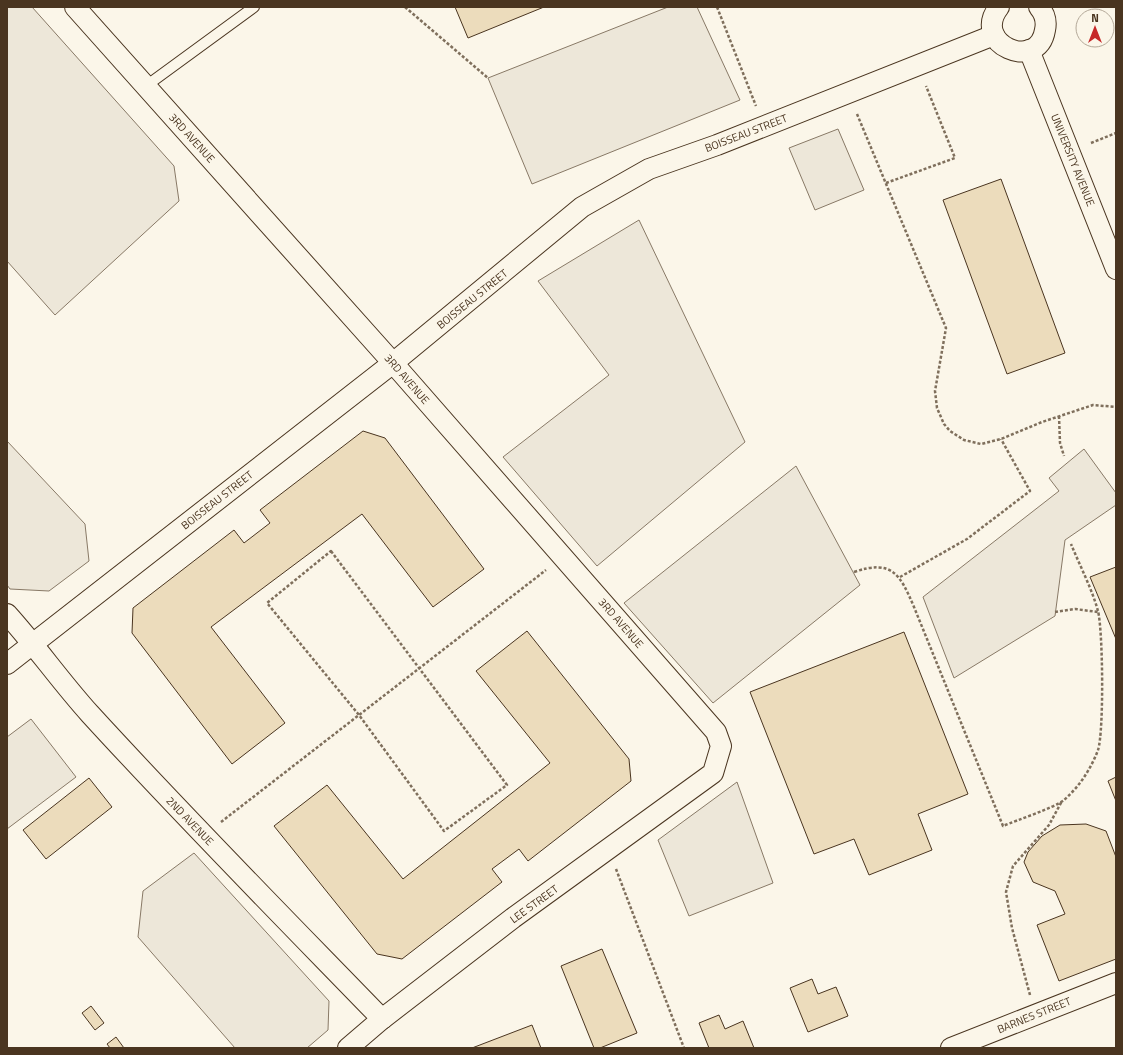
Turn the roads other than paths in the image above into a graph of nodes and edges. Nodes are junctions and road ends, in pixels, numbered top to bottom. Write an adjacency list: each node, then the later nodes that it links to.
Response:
1 (75, 7): 7 (street, 3RD AVENUE)
2 (254, 7): 7 (lane)
3 (999, 7): 5 (street)
4 (1039, 7): 6 (street)
5 (994, 35): 6 (street); 9 (street, BOISSEAU STREET)
6 (1029, 50): 8 (street, UNIVERSITY AVENUE)
7 (146, 86): 9 (street, 3RD AVENUE)
8 (1116, 269)
9 (393, 363): 11 (street, BOISSEAU STREET); 13 (street, 3RD AVENUE)
10 (7, 614): 11 (street, 2ND AVENUE)
11 (33, 643): 12 (street, BOISSEAU STREET); 15 (street, 2ND AVENUE)
12 (7, 664)
13 (717, 761): 15 (street, LEE STREET)
14 (1116, 983): 17 (street, BARNES STREET)
15 (382, 1019): 16 (street, LEE STREET)
16 (348, 1048)
17 (951, 1048)

